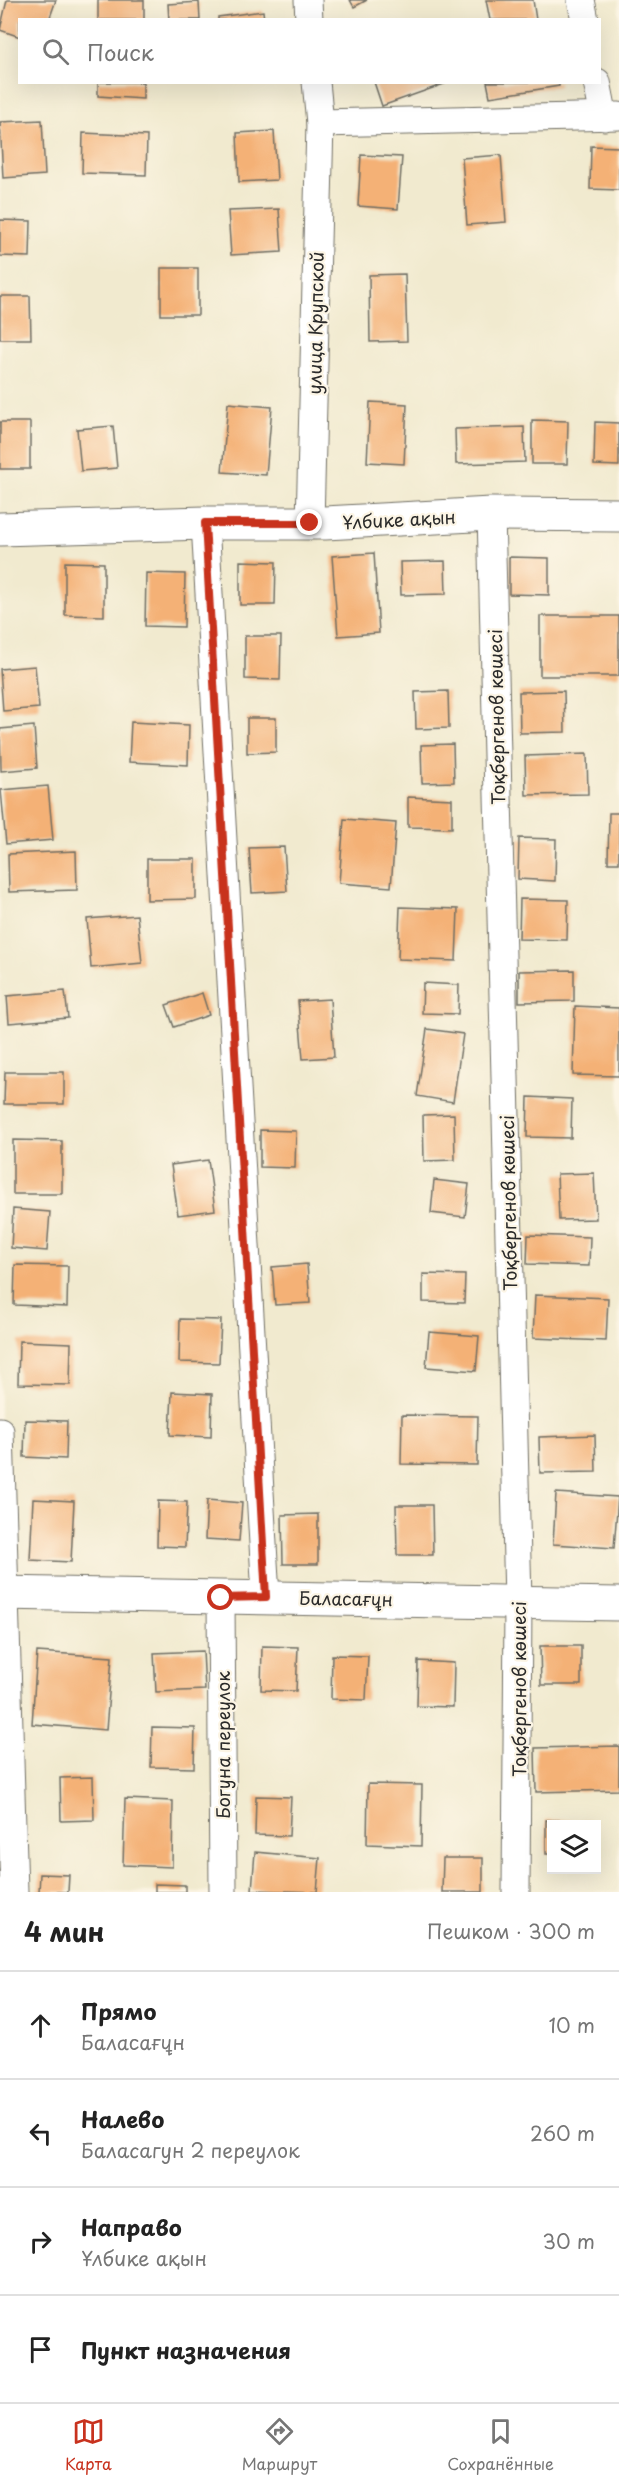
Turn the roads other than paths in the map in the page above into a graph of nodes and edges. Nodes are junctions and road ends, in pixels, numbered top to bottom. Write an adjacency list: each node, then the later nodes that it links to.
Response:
1 (308, 0): 3 (street)
2 (581, 0): 4 (street)
3 (309, 18)
4 (585, 18)
5 (316, 84): 8 (street, улица Крупской)
6 (598, 84): 7 (street)
7 (611, 117): 8 (street)
8 (320, 123): 12 (street, улица Крупской)
9 (491, 514): 10 (street, Ұлбике ақын); 12 (street, Ұлбике ақын); 18 (street, Тоқбергенов көшесі)
10 (619, 515)
11 (205, 523): 12 (street, Ұлбике ақын); 13 (street, Ұлбике ақын); 16 (street)
12 (310, 523)
13 (0, 528)
14 (0, 1431): 15 (street)
15 (3, 1593): 17 (street, Баласағұн); 21 (street)
16 (266, 1597): 17 (street, Баласағұн); 18 (street, Баласағұн)
17 (221, 1598): 22 (street, Богуна переулок)
18 (518, 1601): 19 (street, Баласағұн); 23 (street, Тоқбергенов көшесі)
19 (619, 1604)
20 (0, 1892): 21 (street)
21 (14, 1892)
22 (223, 1892)
23 (516, 1892)

